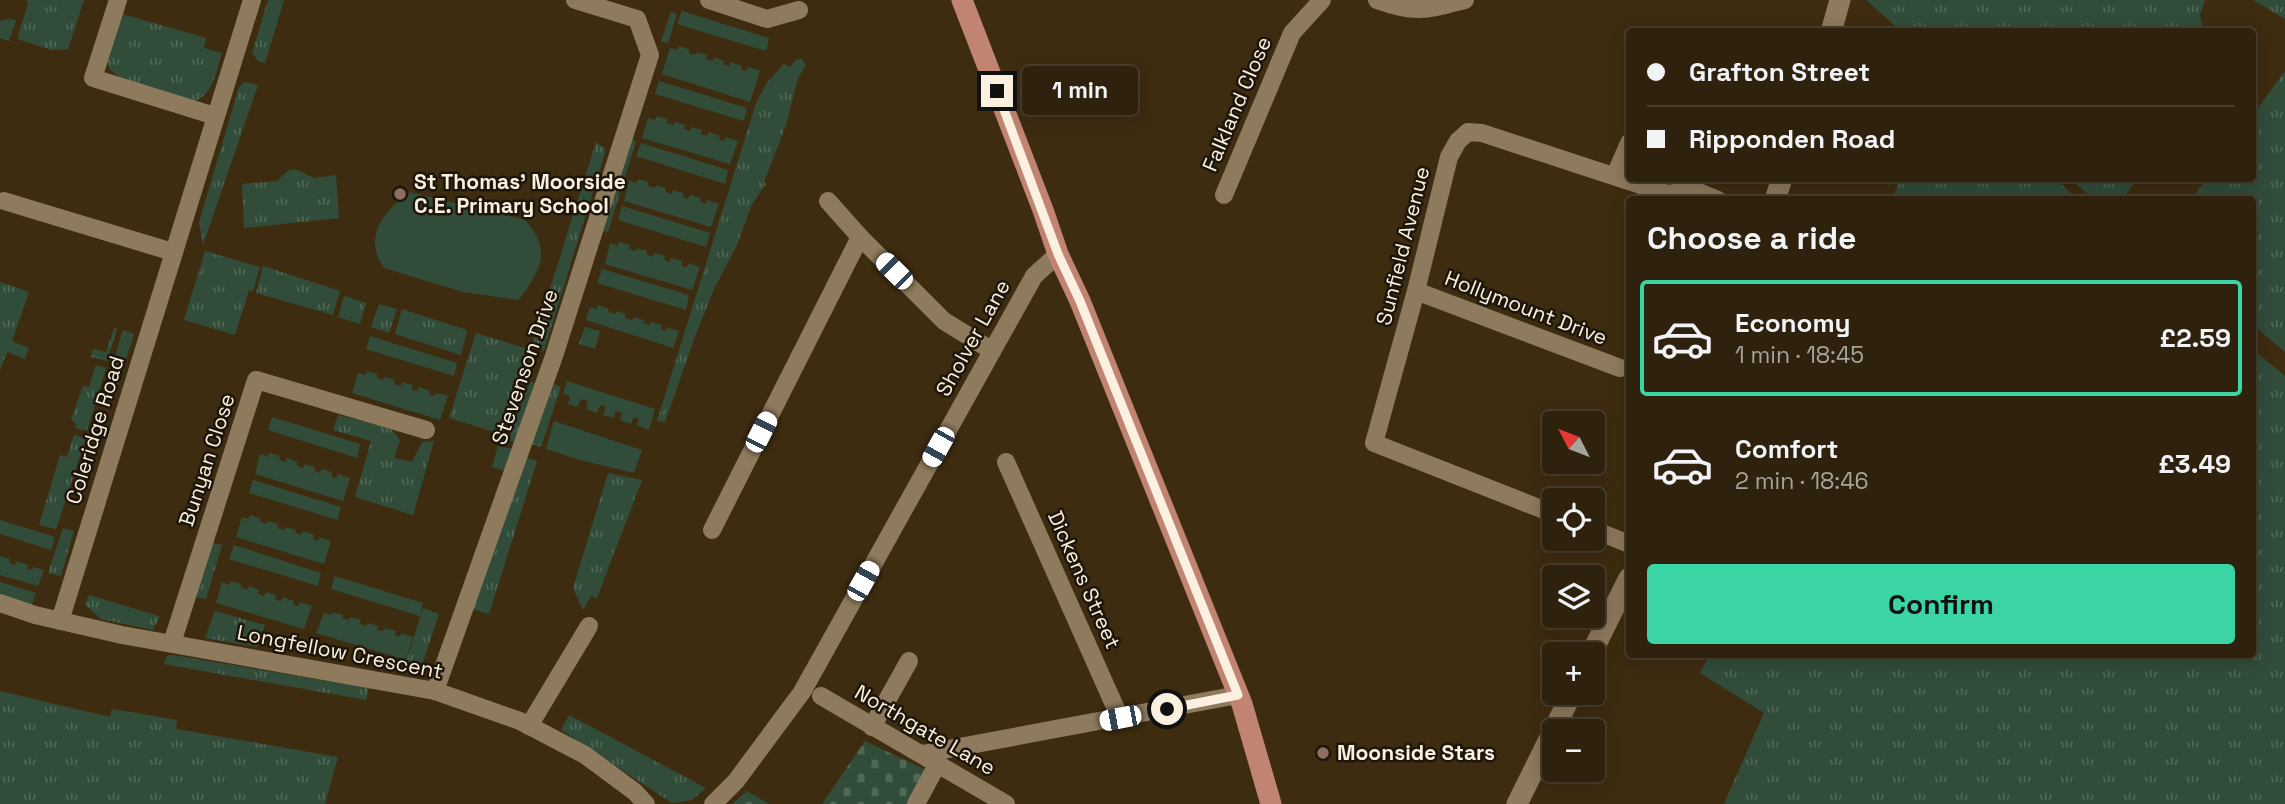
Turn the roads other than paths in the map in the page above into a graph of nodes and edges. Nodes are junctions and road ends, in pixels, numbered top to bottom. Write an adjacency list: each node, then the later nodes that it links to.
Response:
1 (118, 0): 12 (street)
2 (252, 0): 12 (street, Coleridge Road)
3 (575, 0): 40 (street, Stevenson Drive)
4 (709, 0): 10 (street)
5 (962, 0): 23 (main road)
6 (1322, 0): 17 (street, Falkland Close)
7 (1377, 0): 8 (street)
8 (1465, 0)
9 (1840, 0): 11 (street)
10 (799, 10)
11 (1832, 28)
12 (215, 116): 22 (street, Coleridge Road)
13 (1626, 151): 14 (street)
14 (1615, 175): 15 (street, Sunfield Avenue); 24 (street, Sunfield Avenue)
15 (1626, 179)
16 (1635, 182): 18 (street, Sunfield Avenue)
17 (1224, 195)
18 (1708, 196)
19 (4, 201): 22 (street)
20 (828, 201): 21 (street)
21 (860, 237): 25 (street); 30 (street)
22 (173, 252): 35 (street, Coleridge Road)
23 (1058, 254): 25 (street, Sholver Lane); 41 (main road)
24 (1416, 291): 26 (street, Hollymount Drive); 29 (street, Sunfield Avenue)
25 (991, 351): 49 (street, Sholver Lane)
26 (1620, 368)
27 (426, 430): 38 (street, Bunyan Close)
28 (1006, 462): 44 (street, Dickens Street)
29 (1542, 509)
30 (712, 530)
31 (1605, 534): 32 (street)
32 (1626, 543)
33 (1626, 584): 37 (street)
34 (0, 603): 35 (street, Longfellow Crescent)
35 (60, 621): 38 (street, Longfellow Crescent)
36 (589, 626): 45 (street)
37 (1597, 642)
38 (172, 643): 40 (street, Longfellow Crescent)
39 (909, 661): 46 (street)
40 (435, 691): 45 (street, Longfellow Crescent)
41 (1238, 695): 44 (street); 52 (main road)
42 (821, 696): 46 (street, Northgate Lane)
43 (1566, 705): 53 (street)
44 (1120, 718): 47 (street)
45 (529, 726): 48 (street, Longfellow Crescent)
46 (872, 727): 47 (street, Northgate Lane)
47 (930, 759): 50 (street); 51 (street, Northgate Lane)
48 (646, 804)
49 (713, 804)
50 (916, 804)
51 (1006, 804)
52 (1271, 804)
53 (1517, 804)

